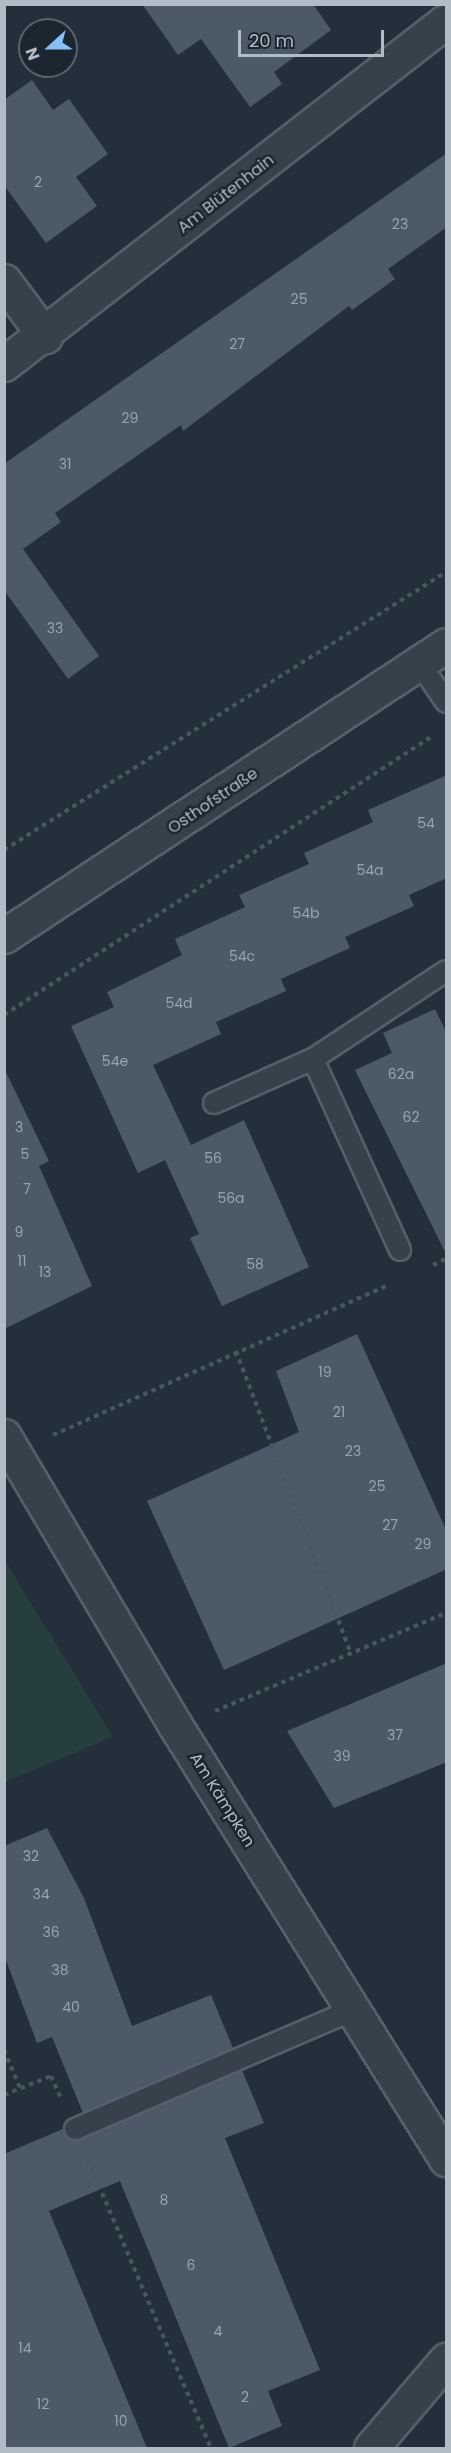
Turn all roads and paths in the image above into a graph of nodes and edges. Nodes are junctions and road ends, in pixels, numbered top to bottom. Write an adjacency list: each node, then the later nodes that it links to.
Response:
1 (447, 21): 3 (street, Am Blütenhain)
2 (4, 281): 3 (street)
3 (45, 336): 4 (street, Am Blütenhain)
4 (4, 364)
5 (447, 572): 10 (path)
6 (447, 645): 7 (street, Osthofstraße)
7 (420, 664): 8 (lane); 11 (street, Osthofstraße)
8 (447, 702)
9 (436, 733): 13 (path)
10 (4, 850)
11 (4, 936)
12 (447, 971): 14 (lane)
13 (4, 1015)
14 (313, 1059): 15 (lane); 16 (lane)
15 (214, 1103)
16 (400, 1250)
17 (447, 1259): 18 (path)
18 (428, 1267)
19 (399, 1280): 20 (path)
20 (236, 1351): 21 (path); 23 (path)
21 (10, 1446): 24 (street, Am Kämpken)
22 (447, 1613): 23 (path)
23 (351, 1653): 24 (path)
24 (175, 1725): 25 (street, Am Kämpken)
25 (352, 2010): 29 (lane); 30 (street, Am Kämpken)
26 (4, 2050): 27 (path)
27 (20, 2088): 28 (path); 29 (path)
28 (4, 2095)
29 (75, 2129): 32 (path)
30 (447, 2159)
31 (447, 2360): 33 (street)
32 (211, 2448)
33 (371, 2448)

